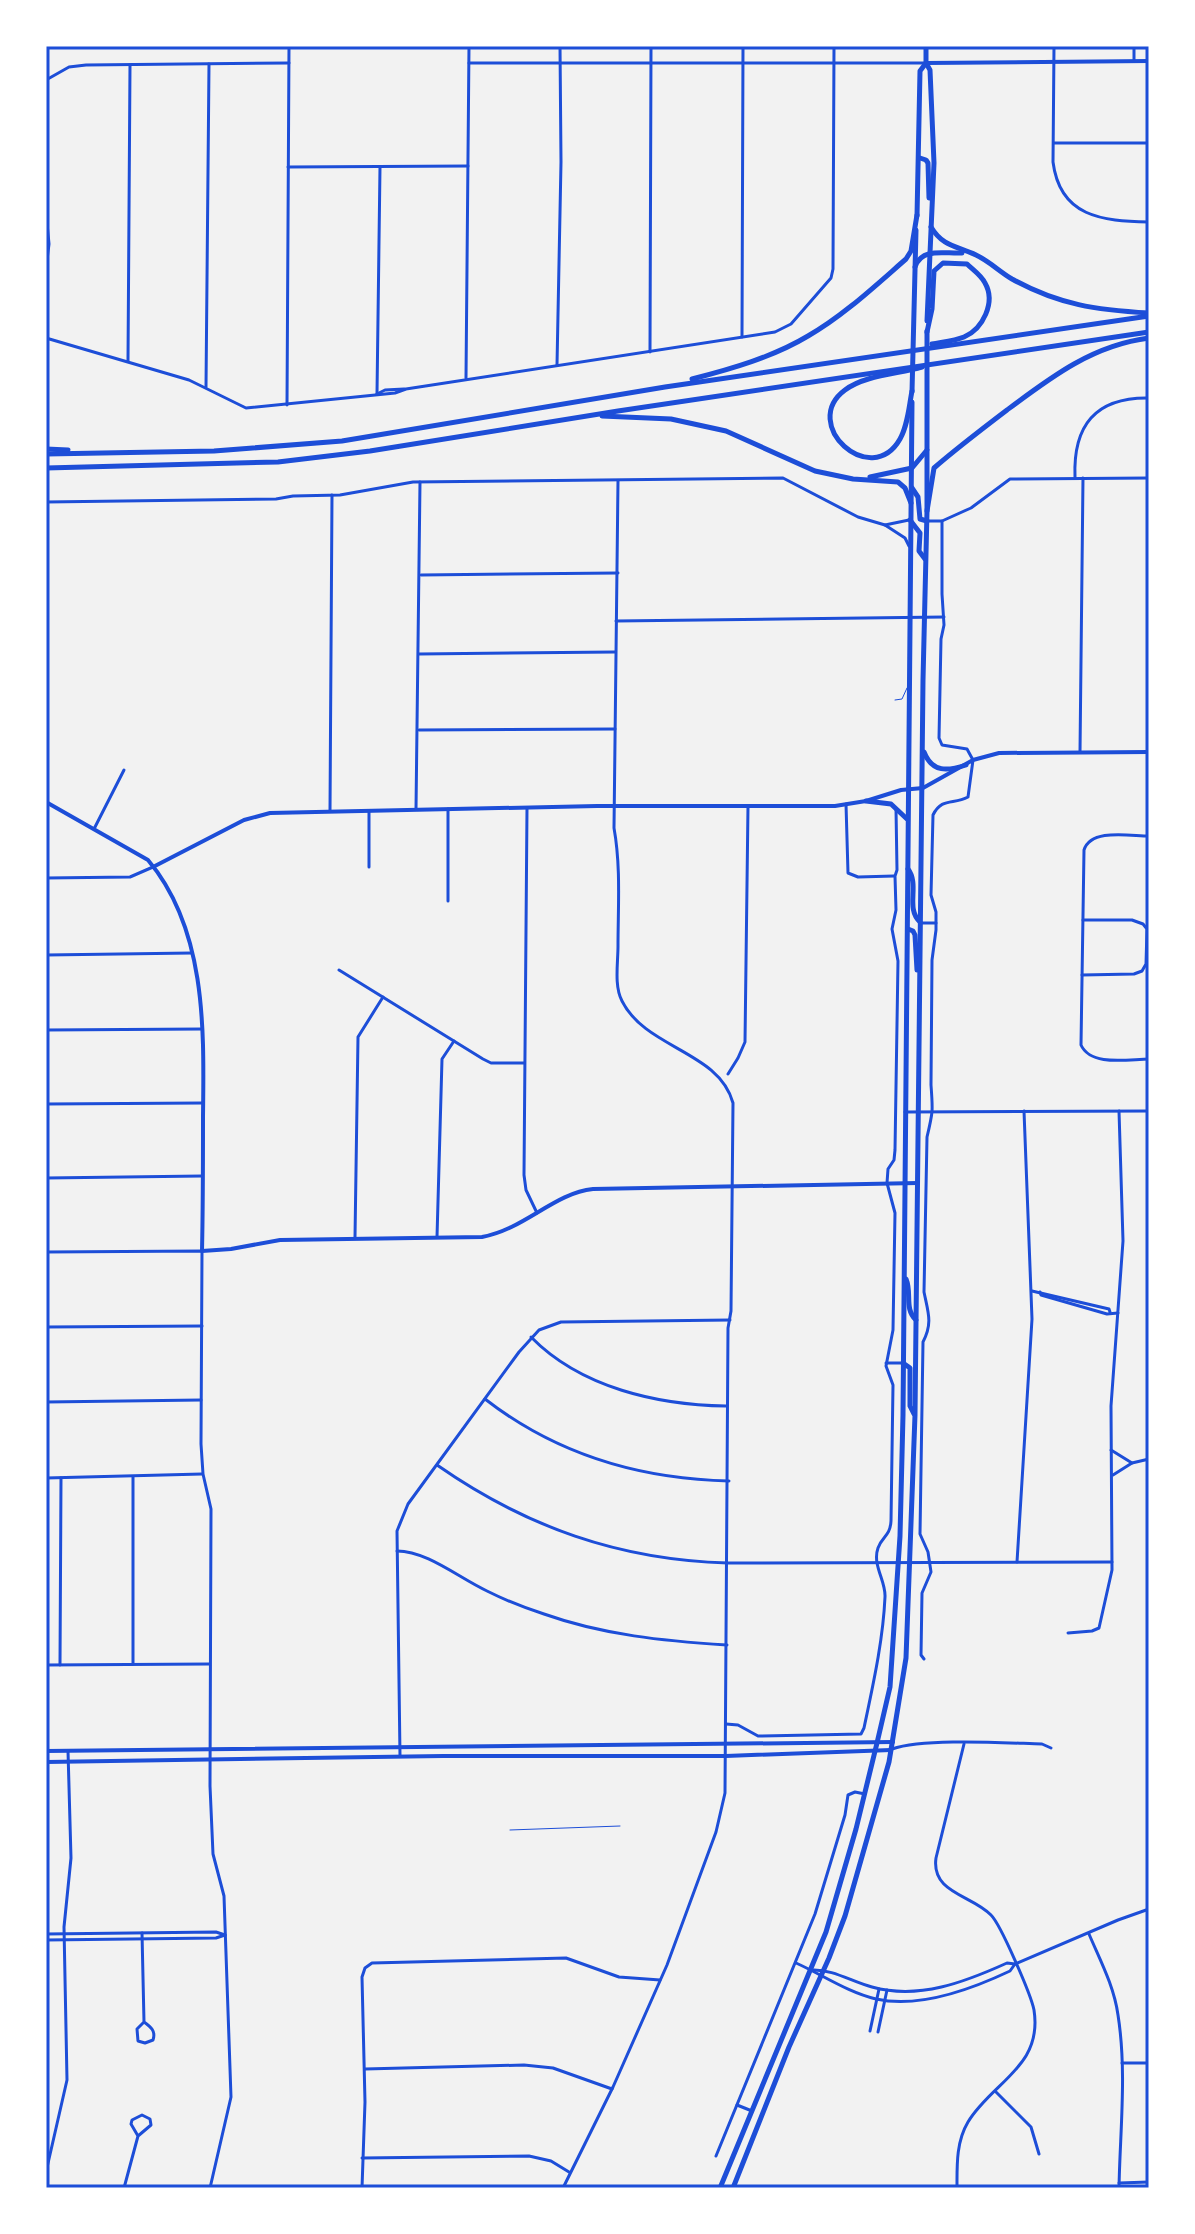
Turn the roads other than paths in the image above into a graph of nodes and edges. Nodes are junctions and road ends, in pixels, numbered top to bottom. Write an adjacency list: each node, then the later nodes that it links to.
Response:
1 (289, 46): 17 (street)
2 (469, 46): 18 (street)
3 (560, 46): 10 (street)
4 (651, 46): 14 (street)
5 (743, 46): 15 (street)
6 (834, 46): 16 (street)
7 (926, 46): 19 (main road)
8 (1054, 46): 11 (street)
9 (1134, 46): 12 (street)
10 (560, 61): 14 (street); 18 (street); 46 (street)
11 (1054, 61): 12 (street); 19 (street); 23 (street)
12 (1134, 61): 13 (street)
13 (1149, 61)
14 (651, 62): 15 (street); 44 (street)
15 (743, 62): 16 (street); 40 (street)
16 (834, 62): 19 (street); 40 (street)
17 (289, 63): 20 (street); 27 (street)
18 (469, 63): 26 (street)
19 (926, 63): 25 (main road); 32 (main road)
20 (209, 64): 21 (street); 49 (street)
21 (130, 65): 22 (street); 45 (street)
22 (46, 80)
23 (1054, 143): 24 (street); 31 (street)
24 (1149, 143)
25 (919, 158): 30 (main road); 32 (main road)
26 (468, 166): 28 (street); 48 (street)
27 (288, 167): 28 (street); 54 (street)
28 (380, 167): 52 (street)
29 (46, 213): 36 (street)
30 (917, 215): 35 (main road); 50 (main road)
31 (1149, 222)
32 (931, 227): 33 (main road); 34 (main road)
33 (967, 252): 34 (main road); 37 (main road)
34 (930, 253): 35 (main road); 38 (main road)
35 (915, 267): 51 (main road)
36 (46, 268)
37 (1149, 314): 43 (main road)
38 (927, 332): 43 (main road); 56 (main road)
39 (1149, 332): 47 (main road)
40 (742, 337): 44 (street)
41 (46, 338): 45 (street)
42 (1149, 338): 70 (main road)
43 (936, 345): 50 (main road)
44 (650, 352): 46 (street)
45 (129, 361): 49 (street)
46 (557, 365): 48 (street)
47 (896, 372): 51 (main road); 55 (main road)
48 (466, 379): 52 (street)
49 (206, 387): 54 (street)
50 (665, 387): 57 (main road)
51 (912, 391): 58 (main road)
52 (377, 394): 54 (street)
53 (1149, 398): 60 (street)
54 (287, 405)
55 (589, 416): 59 (main road); 63 (main road)
56 (927, 450): 58 (main road); 70 (main road)
57 (46, 451)
58 (912, 468): 63 (main road); 66 (main road)
59 (46, 470)
60 (1075, 477): 61 (street); 73 (street)
61 (1083, 478): 62 (street); 90 (street)
62 (1149, 478)
63 (853, 479): 69 (main road)
64 (618, 481): 65 (street); 74 (street); 77 (street)
65 (420, 482): 67 (street); 78 (street)
66 (911, 487): 69 (main road); 72 (main road)
67 (332, 495): 68 (street); 106 (street)
68 (46, 502)
69 (911, 503): 71 (main road)
70 (927, 511): 72 (main road)
71 (910, 520): 74 (street); 75 (main road); 76 (main road)
72 (927, 521): 73 (street); 76 (main road)
73 (942, 521): 81 (street)
74 (885, 525): 75 (street)
75 (910, 546): 79 (main road)
76 (926, 559): 80 (main road)
77 (618, 573): 78 (street); 82 (street)
78 (420, 575): 84 (street)
79 (909, 617): 80 (street); 82 (street); 85 (main road)
80 (924, 617): 81 (street); 89 (main road)
81 (944, 617): 92 (street)
82 (616, 621): 83 (street)
83 (615, 652): 84 (street); 87 (street)
84 (419, 654): 88 (street)
85 (909, 686): 86 (lane); 96 (main road)
86 (895, 700)
87 (615, 729): 88 (street); 101 (street)
88 (419, 730): 104 (street)
89 (923, 749): 93 (main road); 95 (main road)
90 (1080, 752): 91 (street); 92 (street)
91 (1149, 752)
92 (973, 760): 93 (street); 119 (street)
93 (966, 765): 95 (street)
94 (124, 770): 109 (street)
95 (923, 788): 96 (street); 118 (main road)
96 (908, 789): 97 (street); 108 (main road)
97 (866, 801): 99 (street); 102 (main road)
98 (46, 802): 109 (street)
99 (846, 804): 100 (street); 114 (street)
100 (748, 805): 101 (street); 132 (street)
101 (614, 806): 103 (street); 146 (street)
102 (896, 807): 108 (main road); 114 (street)
103 (527, 808): 105 (street); 131 (street)
104 (416, 809): 105 (street); 107 (street)
105 (448, 809): 116 (street)
106 (330, 811): 107 (street); 111 (street)
107 (369, 811): 112 (street)
108 (908, 820): 113 (main road)
109 (94, 829): 111 (street)
110 (1149, 836): 117 (street)
111 (153, 867): 115 (street); 121 (street)
112 (369, 867)
113 (908, 868): 118 (main road); 120 (main road)
114 (895, 876): 143 (street)
115 (46, 878)
116 (448, 901)
117 (1083, 920): 125 (street); 125 (street)
118 (921, 923): 119 (street); 124 (main road)
119 (936, 923): 135 (street)
120 (907, 929): 124 (main road); 139 (main road)
121 (192, 953): 122 (street); 127 (street)
122 (46, 955)
123 (339, 970): 126 (street)
124 (919, 975): 140 (main road)
125 (1082, 975): 130 (street)
126 (383, 997): 129 (street); 149 (street)
127 (202, 1029): 128 (street); 133 (street)
128 (46, 1030)
129 (454, 1041): 131 (street); 148 (street)
130 (1149, 1059)
131 (524, 1063): 147 (street)
132 (728, 1074)
133 (203, 1103): 134 (street); 141 (street)
134 (46, 1104)
135 (933, 1111): 136 (street); 140 (street); 155 (street)
136 (1024, 1111): 137 (street); 153 (street)
137 (1119, 1111): 138 (street); 154 (street)
138 (1149, 1111)
139 (905, 1112): 140 (street); 144 (main road)
140 (919, 1112): 145 (main road)
141 (203, 1176): 142 (street); 150 (street)
142 (46, 1178)
143 (887, 1183): 144 (street); 146 (street); 161 (street)
144 (905, 1183): 145 (street); 152 (main road)
145 (918, 1183): 157 (main road)
146 (733, 1186): 147 (street); 156 (street)
147 (537, 1213): 148 (street)
148 (437, 1237): 149 (street)
149 (355, 1239): 150 (street)
150 (202, 1251): 151 (street); 158 (street)
151 (46, 1252)
152 (904, 1274): 157 (main road); 162 (main road)
153 (1032, 1291): 154 (street); 179 (street)
154 (1118, 1313): 168 (street)
155 (930, 1318): 157 (street); 185 (street)
156 (730, 1320): 160 (street); 166 (street)
157 (916, 1320): 167 (main road)
158 (202, 1326): 159 (street); 164 (street)
159 (46, 1327)
160 (531, 1337): 163 (street); 166 (street)
161 (886, 1363): 162 (street); 182 (street)
162 (903, 1363): 167 (main road); 183 (main road)
163 (485, 1399): 171 (street); 177 (street)
164 (201, 1400): 165 (street); 172 (street)
165 (46, 1402)
166 (728, 1406): 177 (street)
167 (915, 1415): 184 (main road)
168 (1111, 1449): 170 (street); 173 (street)
169 (1149, 1459): 170 (street)
170 (1132, 1463): 173 (street)
171 (437, 1465): 178 (street); 181 (street)
172 (203, 1474): 174 (street); 190 (street)
173 (1111, 1476): 180 (street)
174 (133, 1477): 176 (street); 189 (street)
175 (46, 1478): 176 (street)
176 (61, 1478): 192 (street)
177 (729, 1481): 181 (street)
178 (397, 1551): 187 (street); 198 (street)
179 (1017, 1562): 180 (street); 185 (street)
180 (1112, 1562): 186 (street)
181 (728, 1563): 182 (street); 187 (street)
182 (878, 1563): 183 (street); 193 (street)
183 (898, 1563): 184 (street); 194 (main road)
184 (910, 1563): 185 (street); 197 (main road)
185 (930, 1563): 188 (street)
186 (1068, 1633)
187 (727, 1645): 193 (street)
188 (924, 1659)
189 (133, 1664): 190 (street); 192 (street)
190 (209, 1664): 200 (street)
191 (46, 1665): 192 (street)
192 (60, 1665)
193 (726, 1724): 196 (street)
194 (877, 1743): 196 (street); 197 (street); 201 (main road)
195 (964, 1744): 197 (street); 199 (street); 221 (street)
196 (726, 1745): 198 (street); 204 (street)
197 (892, 1746): 201 (street); 222 (main road)
198 (400, 1747): 200 (street); 205 (street)
199 (1051, 1748)
200 (208, 1749): 203 (street); 206 (street)
201 (875, 1750): 204 (street); 209 (main road)
202 (46, 1751): 203 (street)
203 (68, 1751): 208 (street)
204 (726, 1756): 205 (street); 225 (street)
205 (400, 1757): 206 (street)
206 (209, 1760): 208 (street); 216 (street)
207 (46, 1762): 208 (street)
208 (68, 1762): 217 (street)
209 (865, 1794): 220 (street); 223 (main road)
210 (620, 1826): 211 (lane)
211 (510, 1830)
212 (1149, 1909): 215 (street)
213 (142, 1933): 216 (street); 217 (street); 218 (street)
214 (46, 1934): 217 (street)
215 (1089, 1934): 221 (street); 235 (street)
216 (225, 1935): 218 (street); 251 (street)
217 (64, 1937): 218 (street); 219 (street); 246 (street)
218 (142, 1939): 232 (street)
219 (46, 1940)
220 (795, 1962): 223 (street); 240 (street)
221 (1015, 1964): 226 (street); 229 (street); 239 (street)
222 (824, 1969): 223 (street); 224 (main road); 227 (street)
223 (811, 1970): 224 (street); 241 (main road)
224 (820, 1977): 230 (street); 255 (main road)
225 (660, 1980): 237 (street); 238 (street)
226 (944, 1987): 228 (street); 229 (street)
227 (879, 1989): 228 (street); 230 (street)
228 (887, 1990): 231 (street)
229 (945, 1995): 231 (street)
230 (878, 1999): 231 (street); 233 (street)
231 (886, 2000): 234 (street)
232 (144, 2022): 232 (street)
233 (870, 2031)
234 (878, 2032)
235 (1122, 2063): 236 (street); 249 (street)
236 (1149, 2063)
237 (365, 2069): 238 (street); 245 (street)
238 (612, 2089): 247 (street)
239 (996, 2092): 243 (street); 256 (street)
240 (737, 2105): 241 (street); 244 (street)
241 (752, 2111): 254 (main road)
242 (138, 2136): 242 (street); 250 (street)
243 (1039, 2154)
244 (716, 2156)
245 (362, 2158): 247 (street); 252 (street)
246 (46, 2172)
247 (569, 2172): 253 (street)
248 (1149, 2182): 249 (street)
249 (1119, 2186)
250 (124, 2188)
251 (210, 2188)
252 (362, 2188)
253 (563, 2188)
254 (720, 2188)
255 (733, 2188)
256 (957, 2188)

